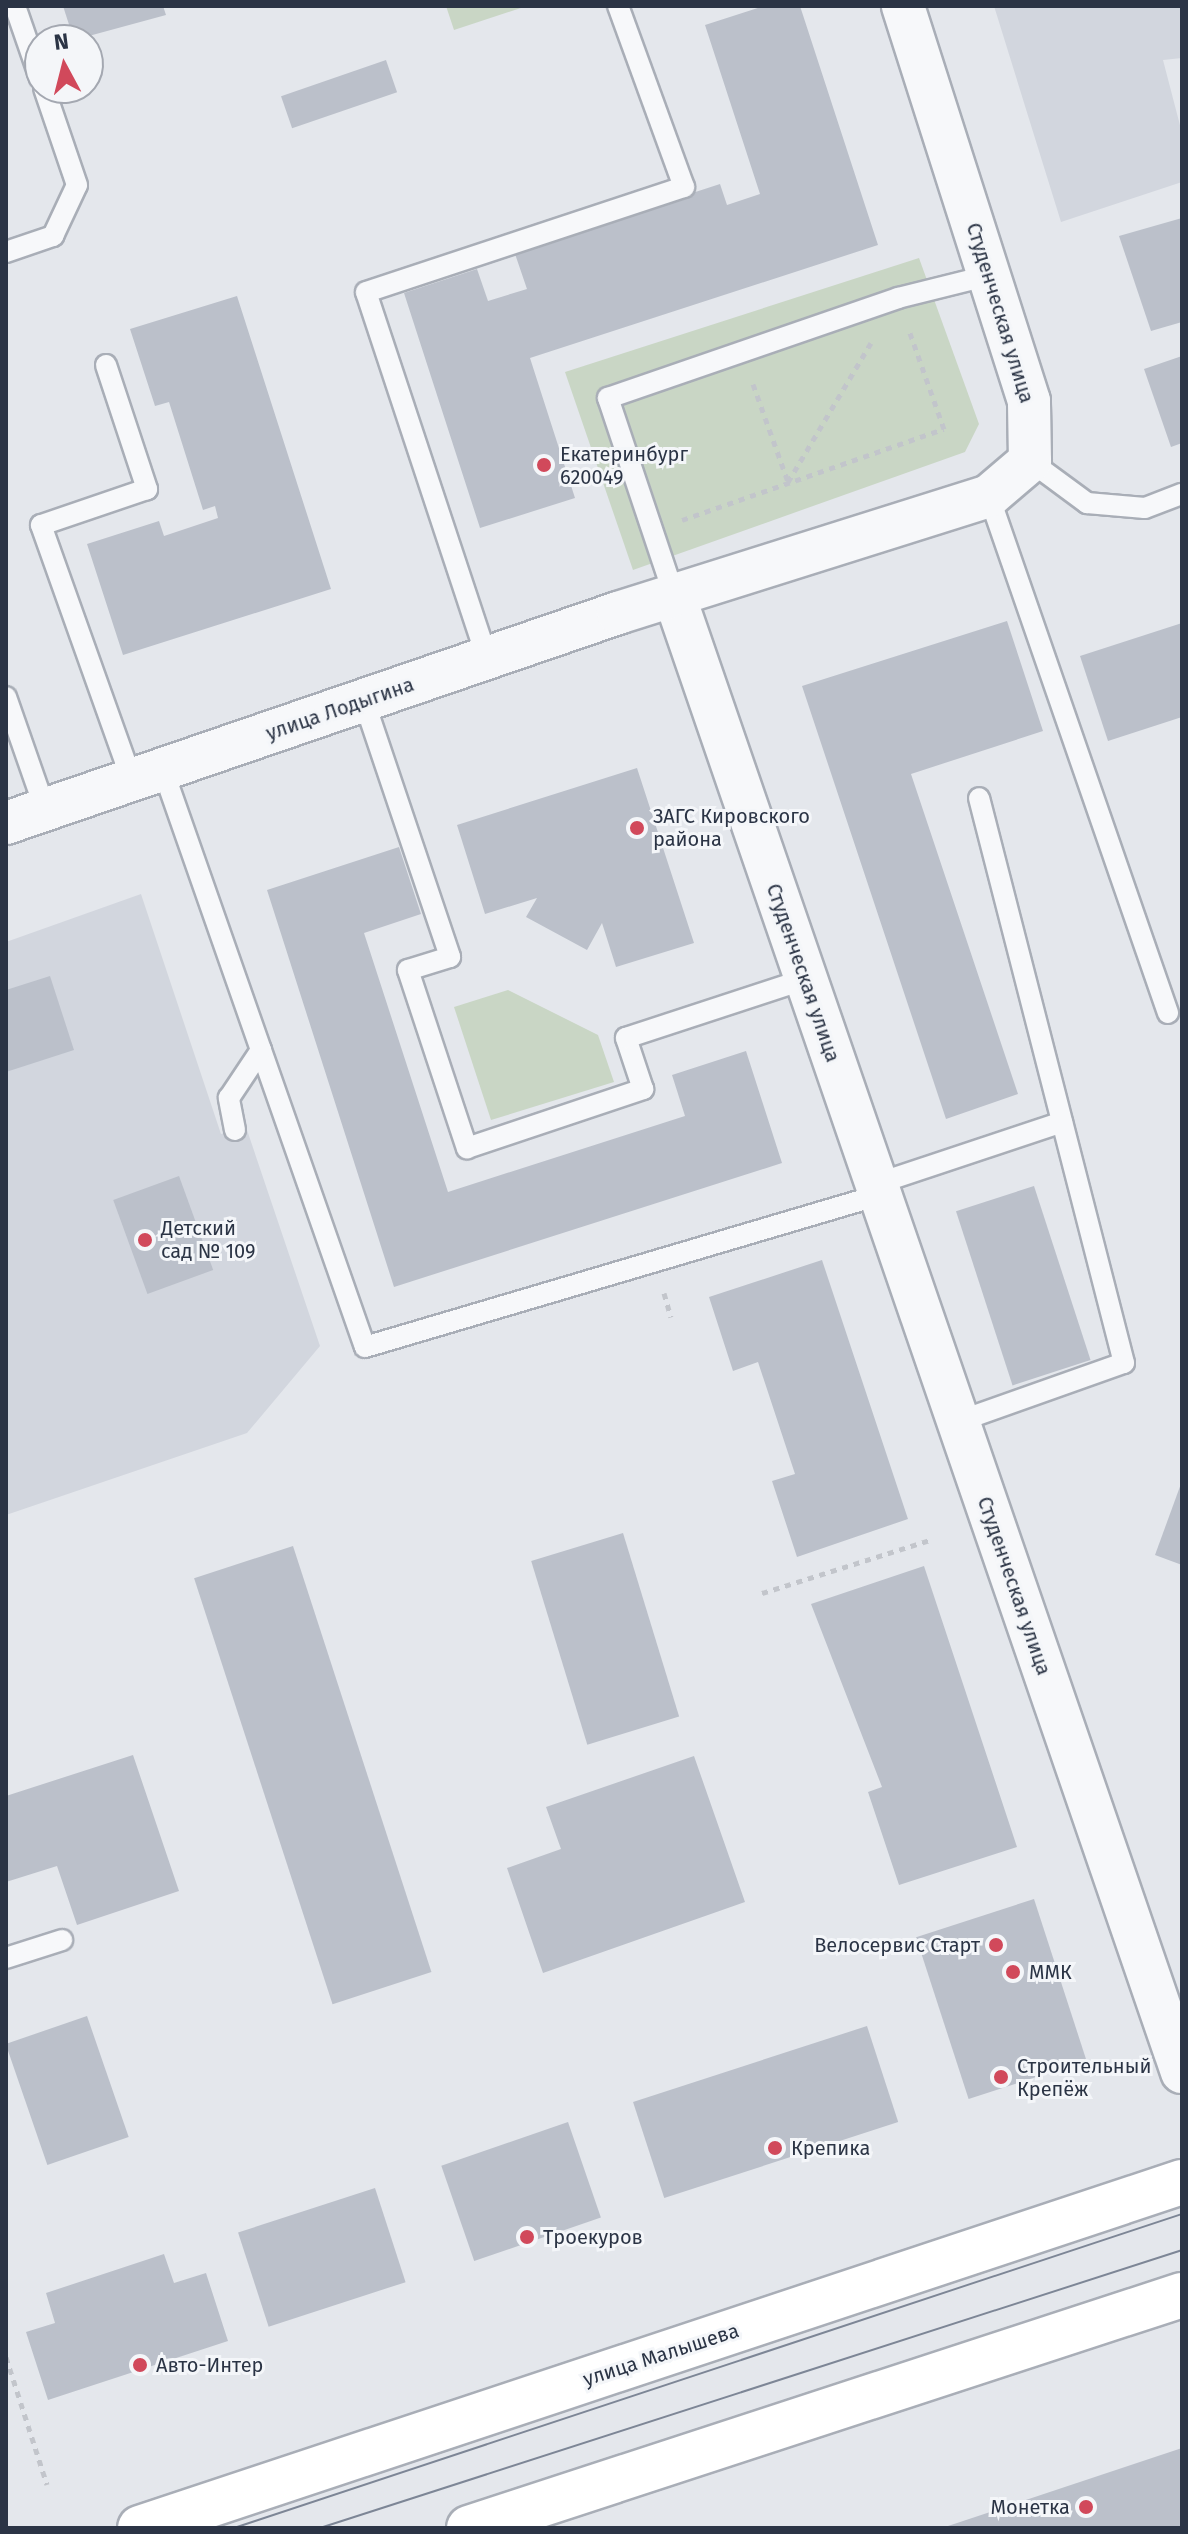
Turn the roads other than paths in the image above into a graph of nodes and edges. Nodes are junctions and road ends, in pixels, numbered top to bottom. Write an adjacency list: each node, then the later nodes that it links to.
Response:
1 (15, 6): 4 (lane)
2 (903, 6): 7 (street, Студенческая улица)
3 (622, 7): 13 (lane)
4 (24, 32)
5 (49, 104): 6 (lane)
6 (6, 252)
7 (990, 275): 9 (street, Студенческая улица); 12 (lane)
8 (106, 365): 16 (lane)
9 (1030, 461): 10 (lane); 11 (street)
10 (1182, 494)
11 (989, 496): 12 (street); 21 (lane)
12 (674, 595): 13 (street, улица Лодыгина); 20 (street, Студенческая улица)
13 (487, 658): 15 (street, улица Лодыгина)
14 (6, 697): 18 (lane)
15 (364, 701): 16 (street, улица Лодыгина); 20 (lane)
16 (147, 775): 18 (street, улица Лодыгина); 22 (lane)
17 (979, 798): 23 (lane)
18 (45, 809): 19 (street, улица Лодыгина)
19 (6, 823)
20 (805, 979): 25 (street, Студенческая улица)
21 (1168, 1013)
22 (261, 1050): 24 (lane); 25 (lane)
23 (1062, 1122): 25 (lane); 26 (lane)
24 (235, 1130)
25 (878, 1190): 26 (street, Студенческая улица)
26 (957, 1422): 29 (street, Студенческая улица)
27 (62, 1940): 28 (lane)
28 (6, 1958)
29 (1182, 2072)
30 (1182, 2182): 32 (main road, улица Малышева)
31 (1182, 2295): 33 (main road)
32 (140, 2528)
33 (469, 2528)

